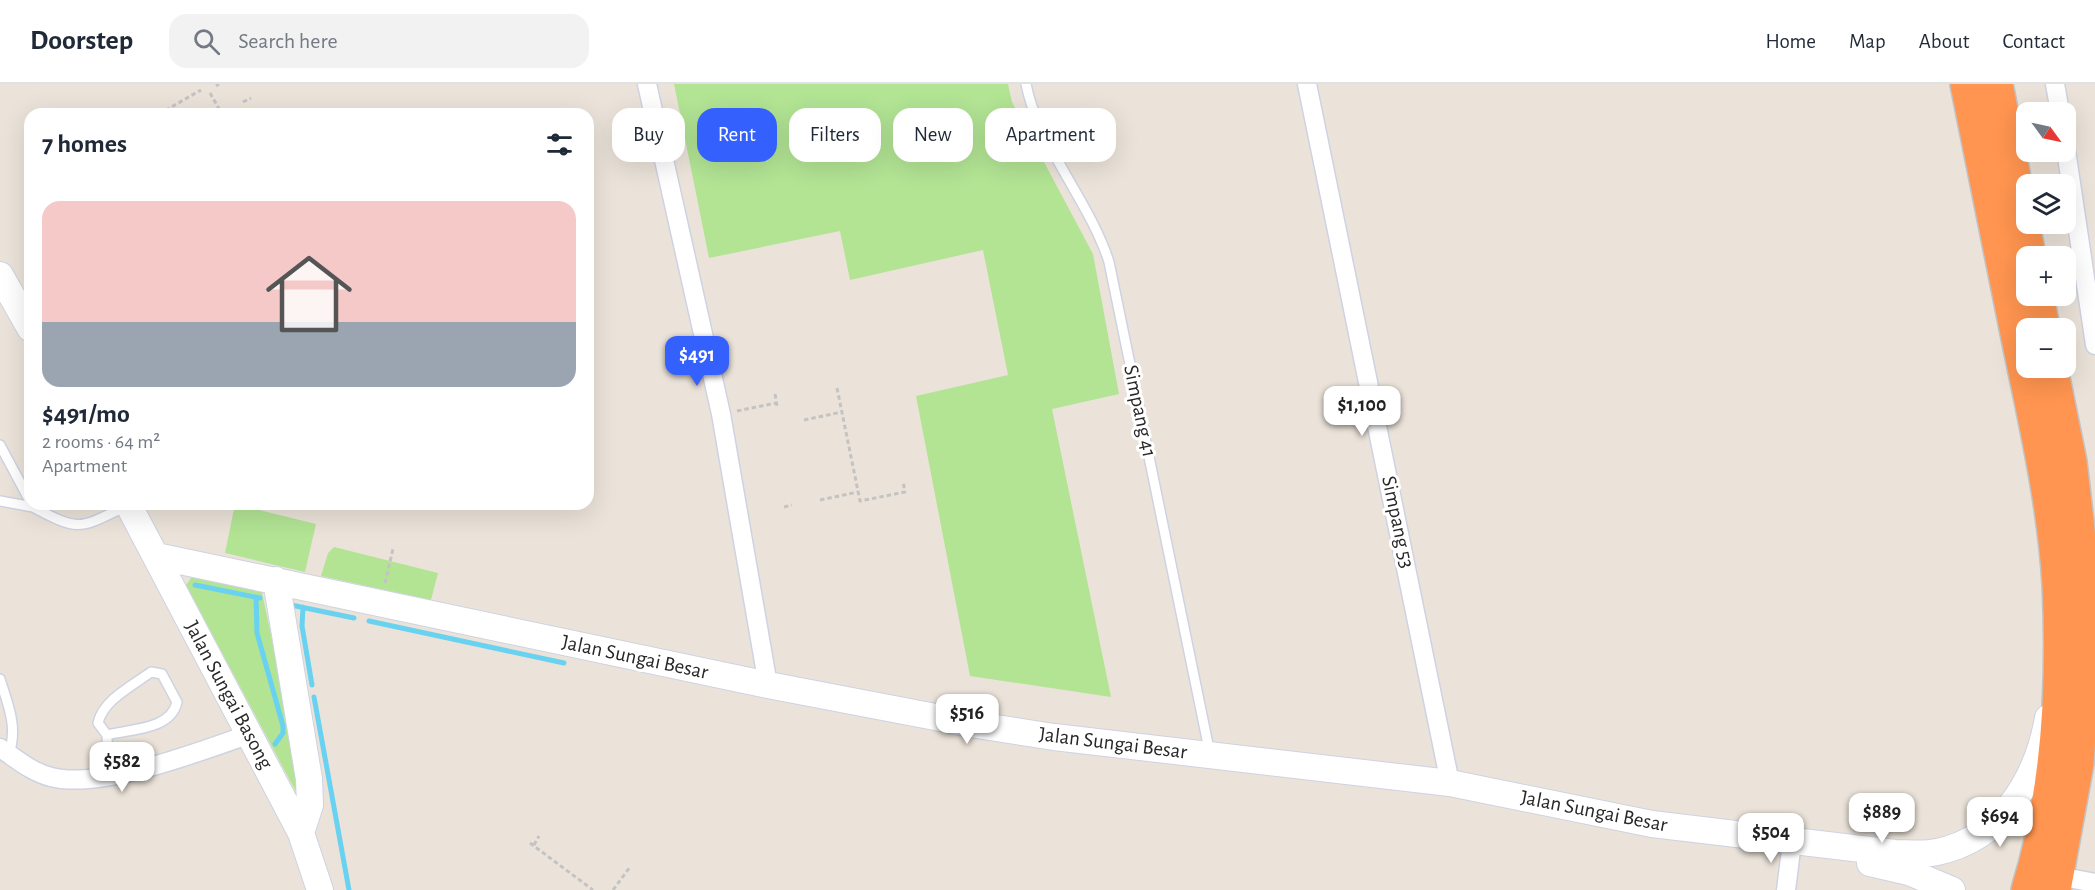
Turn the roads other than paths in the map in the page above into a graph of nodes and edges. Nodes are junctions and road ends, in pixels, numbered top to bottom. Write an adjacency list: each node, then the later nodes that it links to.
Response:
1 (647, 84): 25 (street)
2 (1026, 84): 29 (lane, Simpang 41)
3 (1307, 84): 31 (street, Simpang 53)
4 (1967, 84): 23 (highway)
5 (1996, 84): 9 (highway)
6 (2055, 84): 7 (street)
7 (2058, 102)
8 (2068, 162): 12 (street)
9 (2027, 246)
10 (0, 274): 11 (street)
11 (24, 317)
12 (2095, 340)
13 (2053, 378): 34 (highway)
14 (0, 444): 15 (lane)
15 (24, 489)
16 (0, 501): 17 (lane)
17 (24, 503)
18 (43, 510): 19 (lane)
19 (116, 510)
20 (131, 510): 21 (street, Jalan Sungai Basong)
21 (156, 555): 22 (street, Jalan Sungai Besar); 26 (street, Jalan Sungai Basong)
22 (276, 580): 25 (street, Jalan Sungai Besar); 32 (street)
23 (2060, 650): 33 (street, Jalan Sungai Besar); 39 (highway)
24 (0, 679): 28 (lane)
25 (768, 685): 29 (street, Jalan Sungai Besar)
26 (250, 734): 30 (street); 32 (street, Jalan Sungai Basong)
27 (107, 735): 27 (lane); 30 (lane)
28 (5, 751): 30 (street)
29 (1210, 754): 31 (street, Jalan Sungai Besar)
30 (108, 778)
31 (1450, 783): 33 (street, Jalan Sungai Besar)
32 (301, 833): 36 (street, Jalan Sungai Basong)
33 (1792, 842): 37 (street); 38 (street, Jalan Sungai Besar)
34 (2056, 883): 35 (street)
35 (2095, 883)
36 (320, 890)
37 (1786, 890)
38 (1952, 890)
39 (2028, 890)

